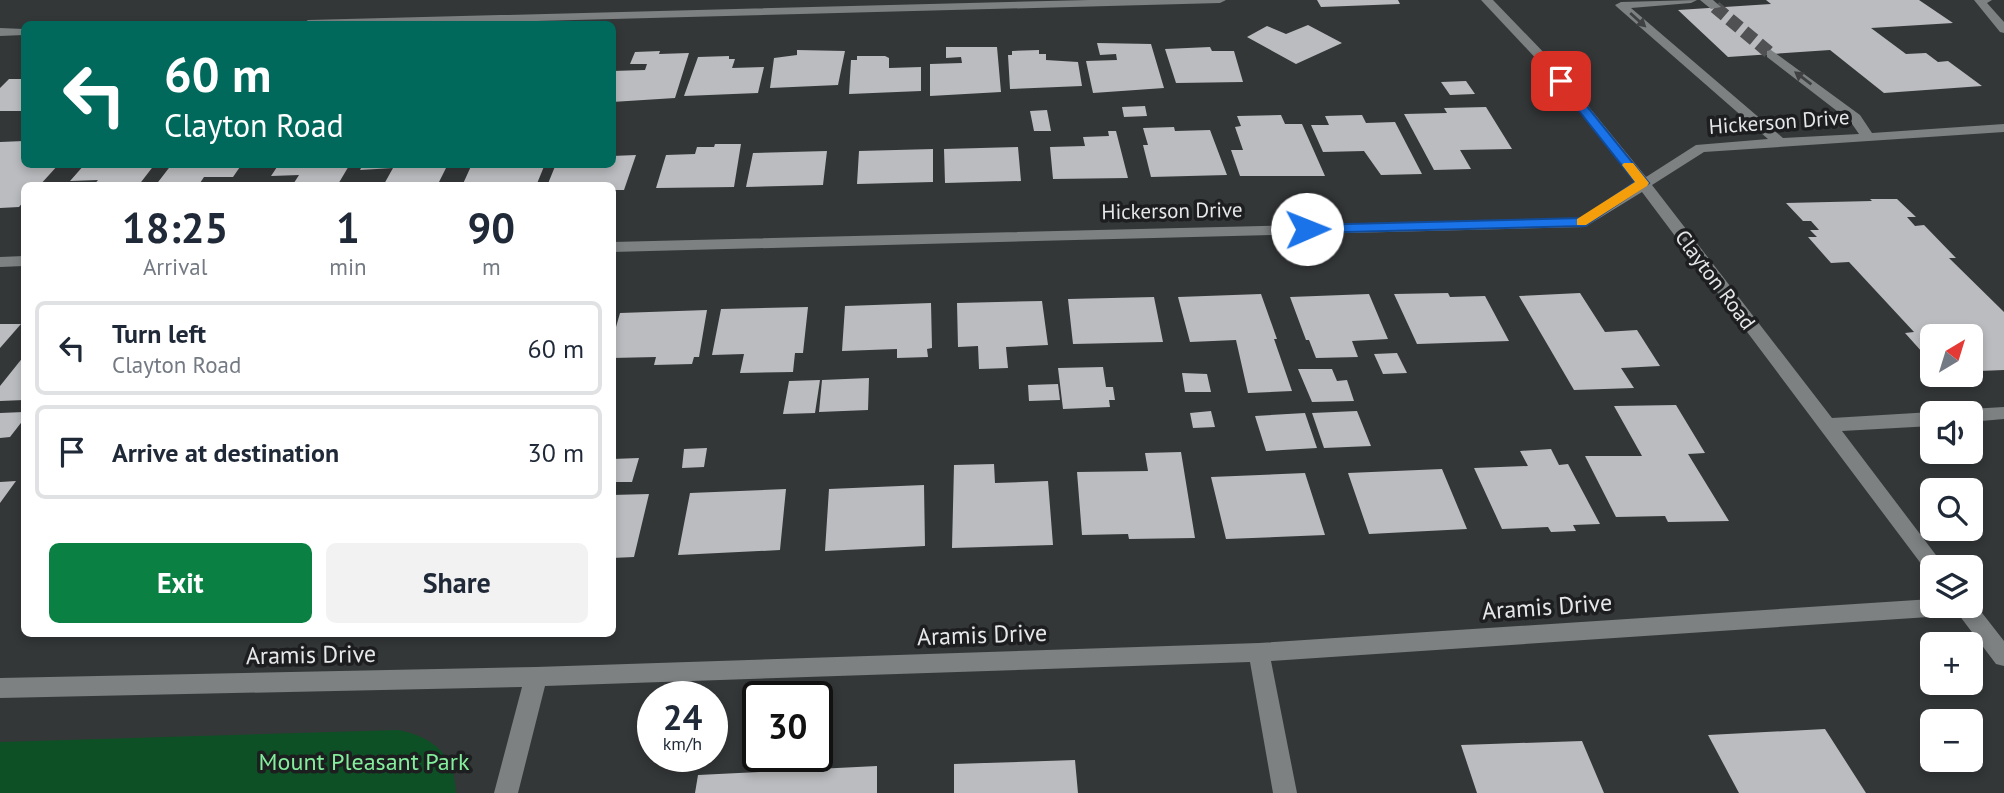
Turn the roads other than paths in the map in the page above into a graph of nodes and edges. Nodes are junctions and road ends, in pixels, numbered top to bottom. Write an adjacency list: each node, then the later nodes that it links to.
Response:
1 (1487, 0): 13 (street, Clayton Road)
2 (1691, 0): 12 (street, one-way to 12)
3 (1986, 0): 6 (street)
4 (1220, 1): 5 (street)
5 (427, 21)
6 (2004, 29)
7 (0, 32): 8 (street)
8 (21, 32)
9 (1771, 54): 11 (street, one-way to 9)
10 (2004, 128): 11 (street, Hickerson Drive)
11 (1868, 137): 12 (street, Hickerson Drive)
12 (1780, 143): 13 (street, Hickerson Drive)
13 (1643, 183): 14 (street, Hickerson Drive); 20 (street, Clayton Road)
14 (616, 247)
15 (21, 261): 16 (street)
16 (0, 262)
17 (2004, 413): 18 (street)
18 (1983, 415)
19 (1920, 420): 20 (street)
20 (1826, 425): 21 (street, Clayton Road)
21 (1926, 555)
22 (1920, 609): 24 (street, Aramis Drive)
23 (1973, 618): 25 (street)
24 (1259, 652): 26 (street, Aramis Drive); 29 (street)
25 (2004, 657)
26 (536, 677): 27 (street, Aramis Drive); 28 (street)
27 (0, 688)
28 (506, 793)
29 (1285, 793)

